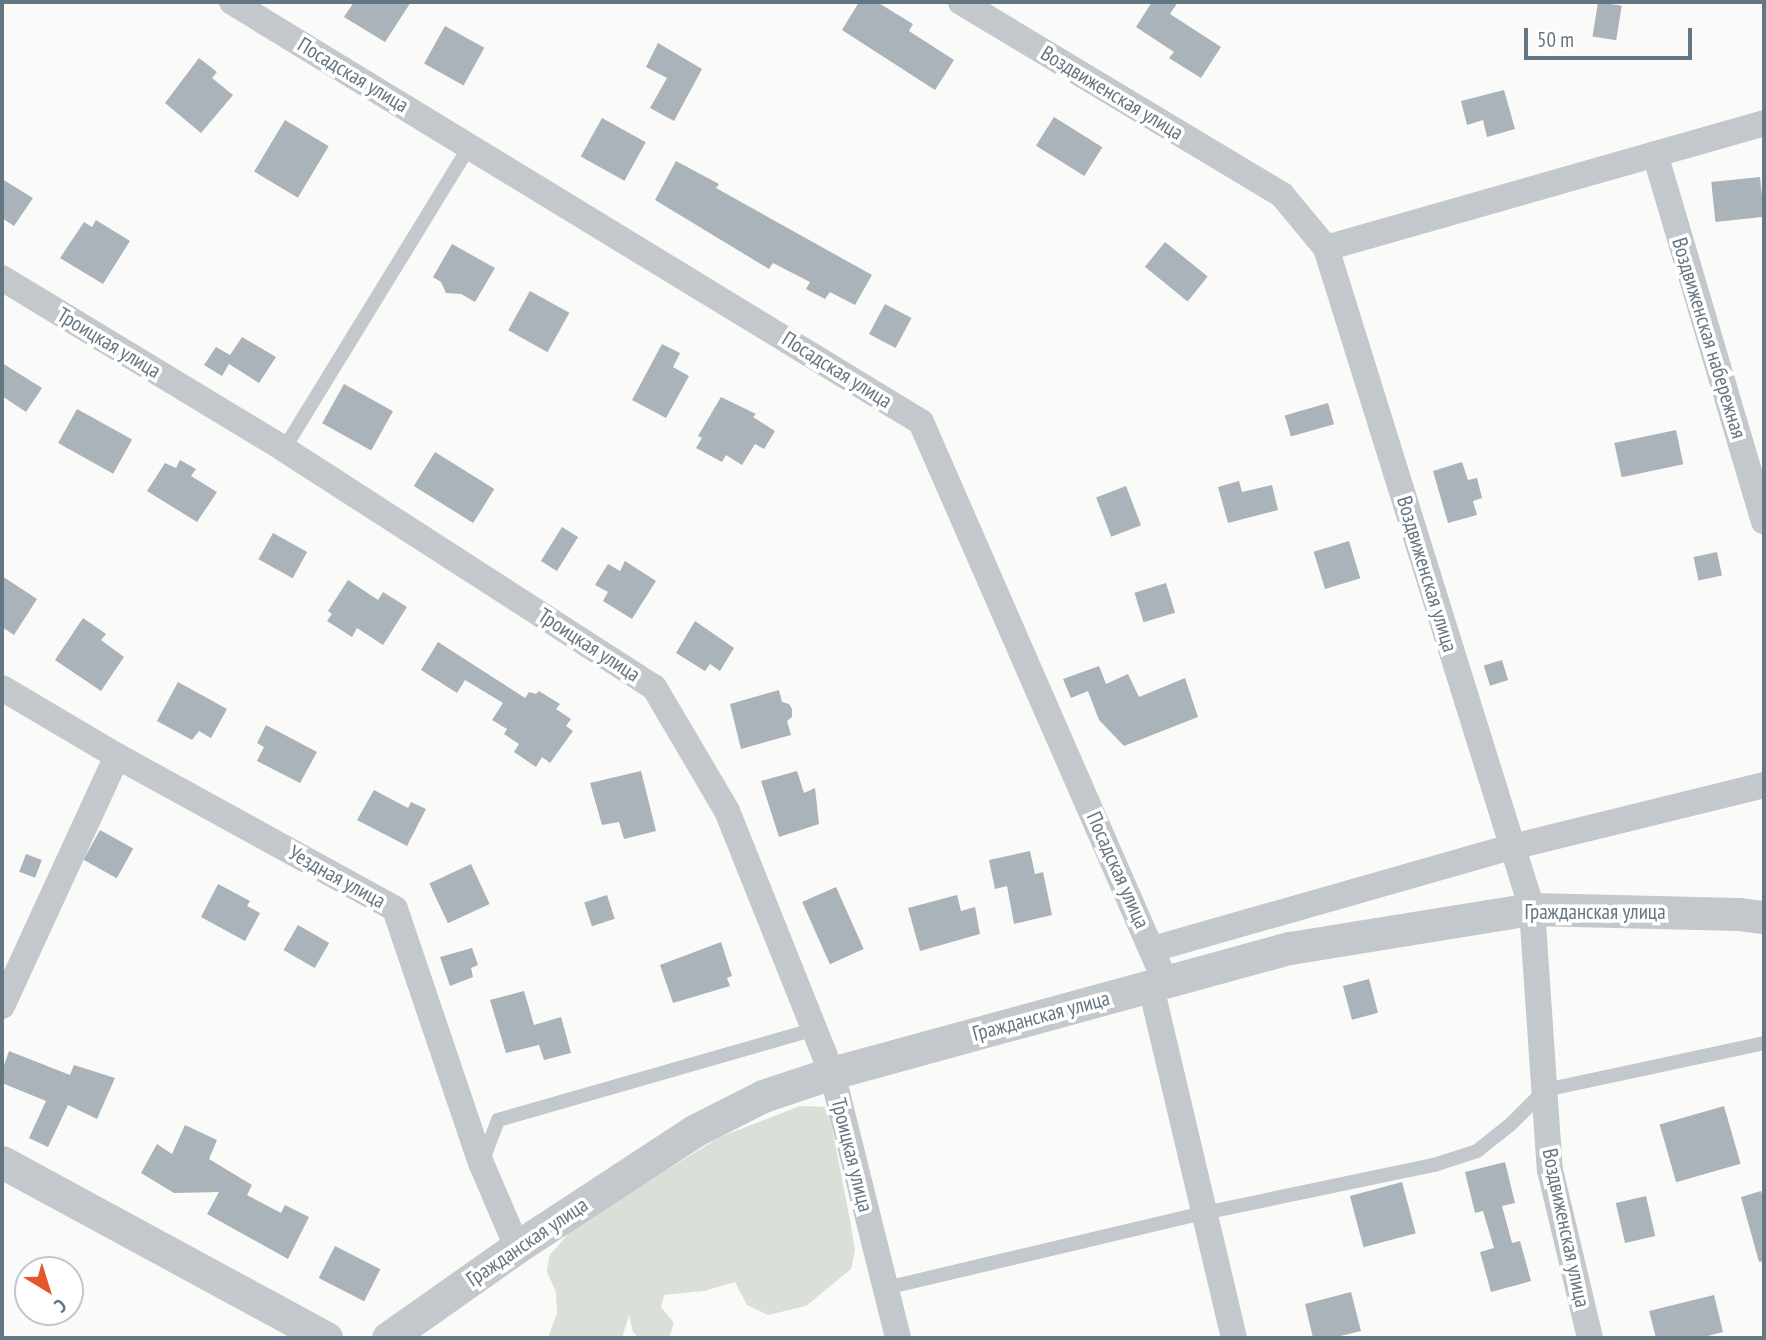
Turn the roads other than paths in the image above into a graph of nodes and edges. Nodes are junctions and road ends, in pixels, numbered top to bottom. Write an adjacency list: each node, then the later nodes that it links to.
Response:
1 (232, 2): 4 (street, Посадская улица)
2 (961, 2): 6 (street, Воздвиженская улица)
3 (1764, 123): 5 (street)
4 (470, 145): 8 (lane); 16 (street, Посадская улица)
5 (1655, 154): 6 (street); 9 (street, Воздвиженская набережная)
6 (1326, 248): 13 (street, Воздвиженская улица)
7 (2, 278): 8 (street, Троицкая улица)
8 (284, 449): 19 (street, Троицкая улица)
9 (1764, 522)
10 (2, 688): 11 (street, Уездная улица)
11 (117, 756): 18 (street); 24 (street, Уездная улица)
12 (1764, 785): 13 (street)
13 (1511, 847): 14 (street, Воздвиженская улица); 16 (street)
14 (1532, 909): 15 (street, Гражданская улица); 17 (street, Гражданская улица); 22 (street, Воздвиженская улица)
15 (1764, 918)
16 (1153, 949): 17 (street, Посадская улица)
17 (1158, 984): 21 (street, Гражданская улица); 25 (street, Посадская улица)
18 (2, 1006)
19 (812, 1030): 21 (street, Троицкая улица); 24 (lane)
20 (1764, 1043): 22 (lane)
21 (832, 1073): 26 (street, Гражданская улица); 27 (street, Троицкая улица)
22 (1545, 1090): 25 (lane); 32 (street, Воздвиженская улица)
23 (2, 1162): 28 (street)
24 (481, 1163): 26 (street, Уездная улица)
25 (1204, 1213): 27 (lane); 31 (street, Посадская улица)
26 (517, 1247): 29 (street, Гражданская улица)
27 (886, 1288): 30 (street, Троицкая улица)
28 (326, 1338)
29 (388, 1338)
30 (898, 1338)
31 (1234, 1338)
32 (1590, 1338)

